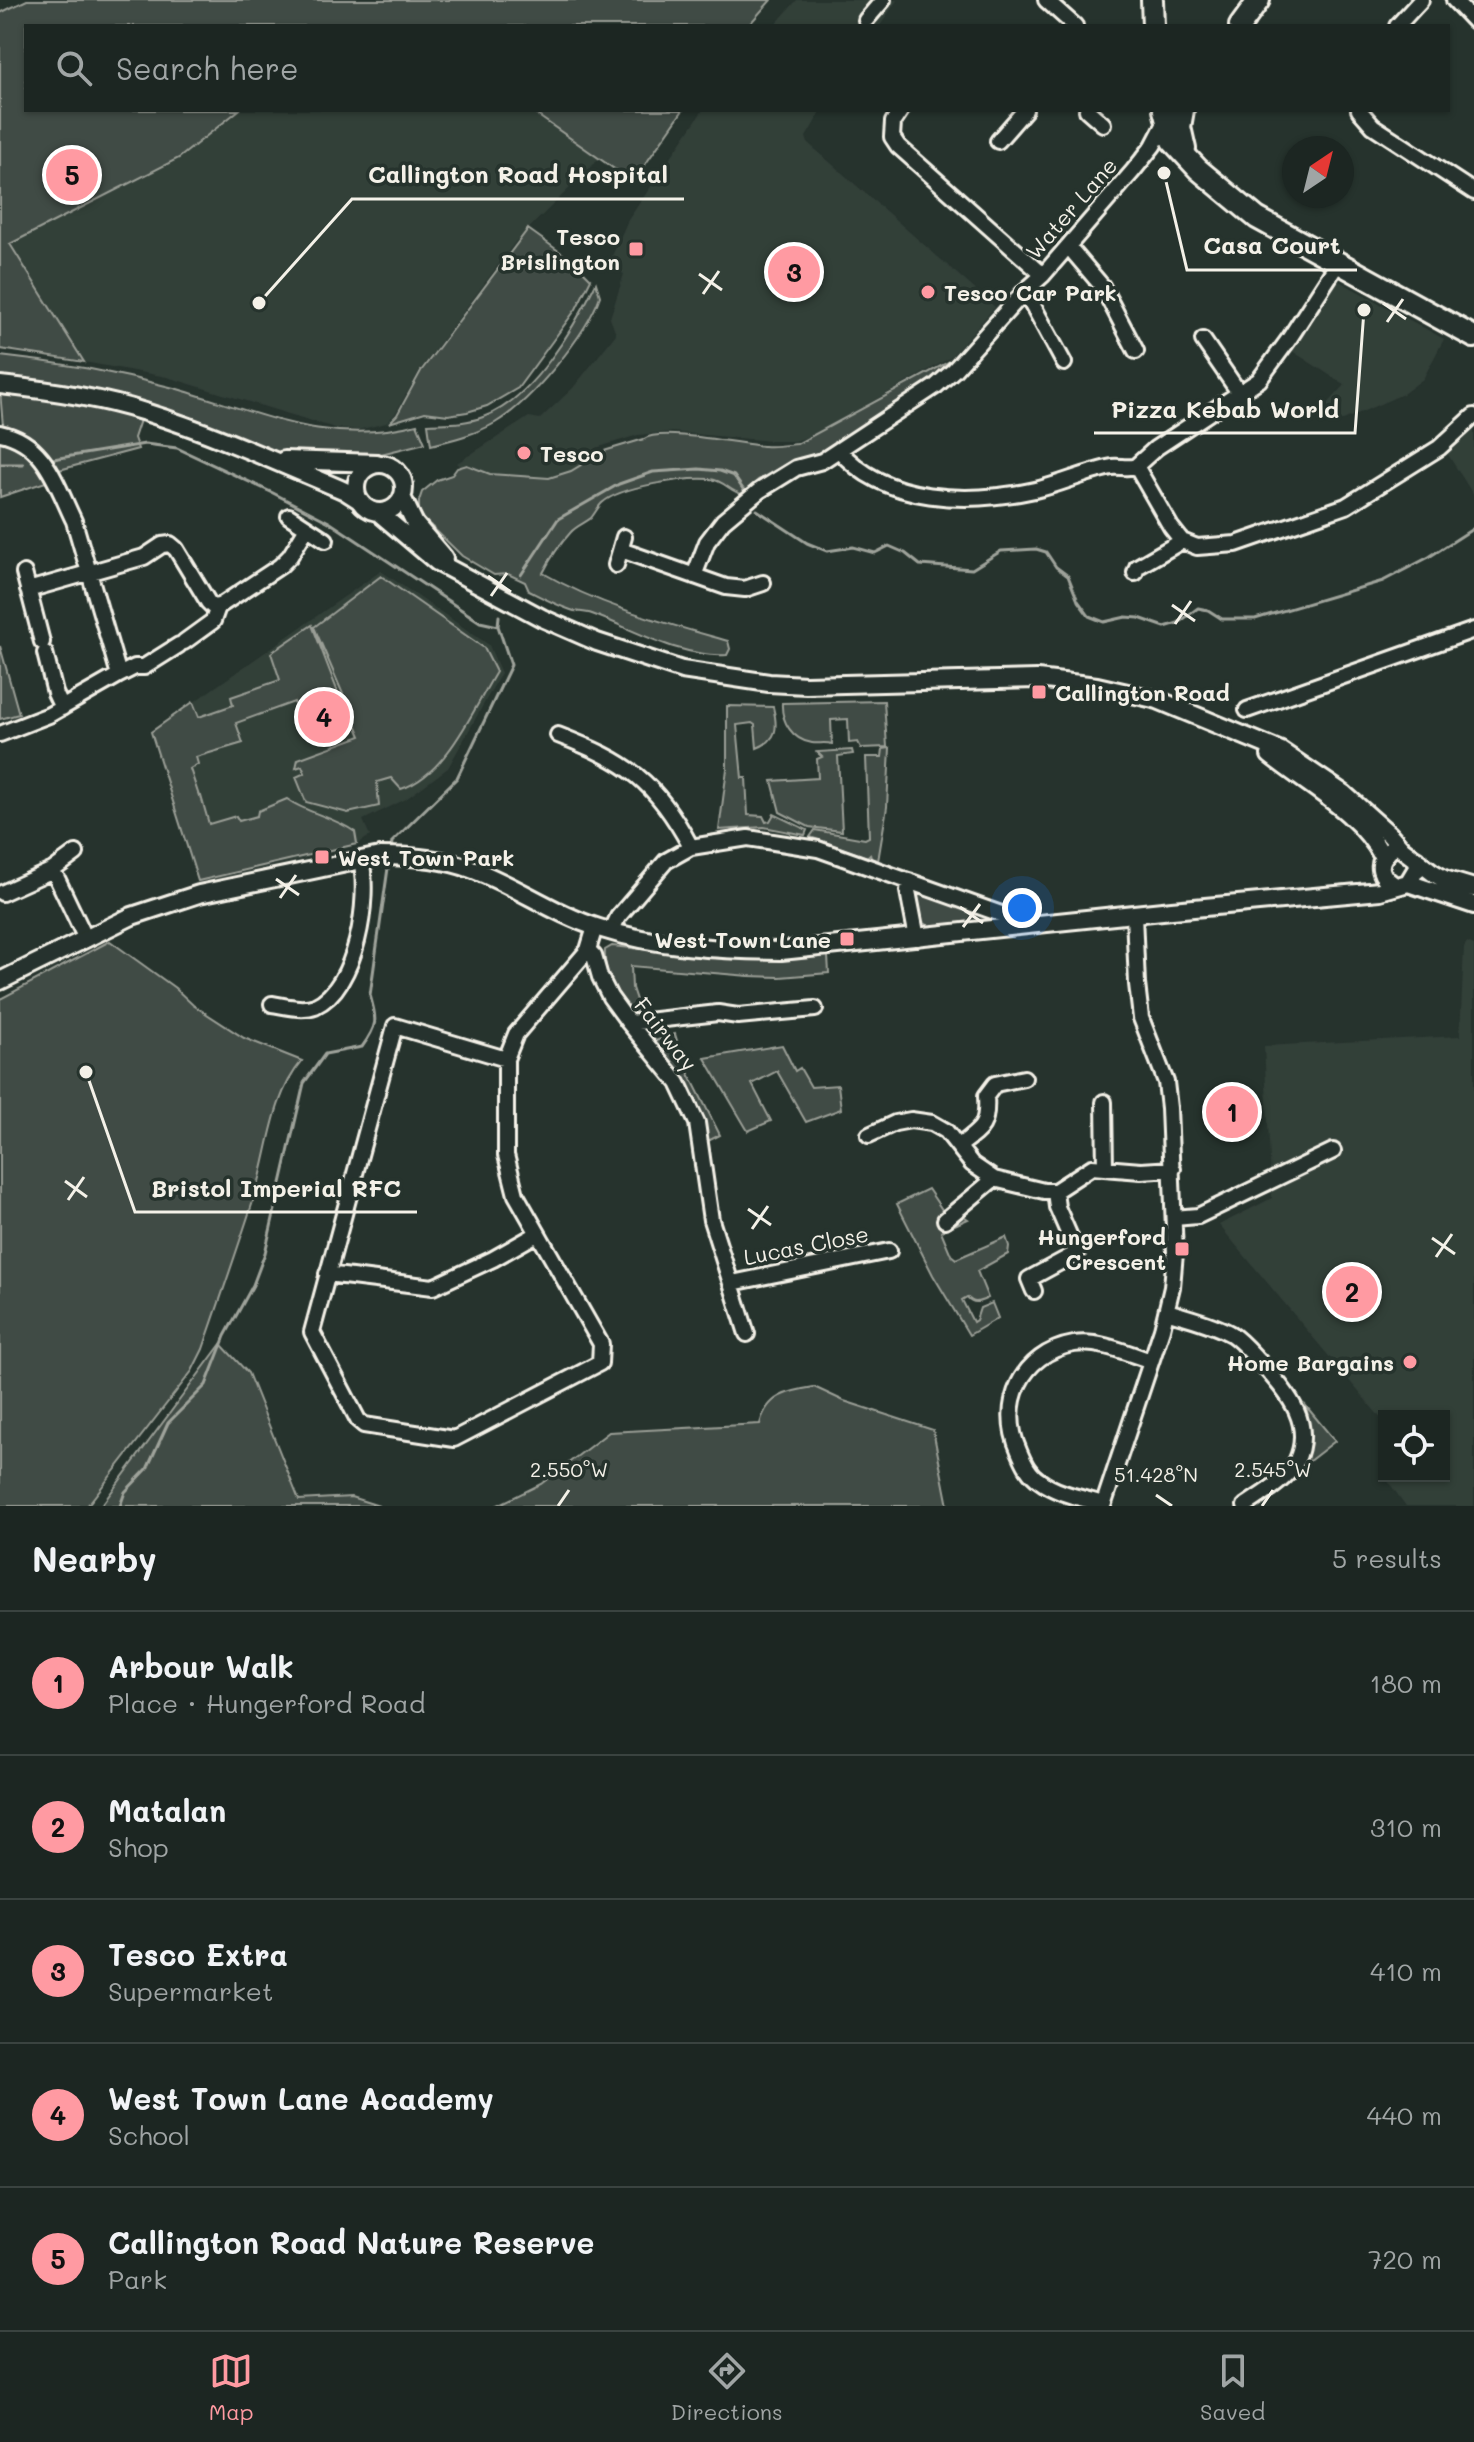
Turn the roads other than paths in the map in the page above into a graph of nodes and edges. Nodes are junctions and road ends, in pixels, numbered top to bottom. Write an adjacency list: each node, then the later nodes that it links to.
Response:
1 (883, 0): 7 (street)
2 (1046, 0): 9 (street)
3 (1152, 0): 10 (highway)
4 (1259, 0): 11 (highway)
5 (1421, 0): 12 (street)
6 (1454, 0): 8 (street)
7 (866, 20)
8 (1474, 21)
9 (1073, 24)
10 (1153, 24)
11 (1241, 24)
12 (1399, 24)
13 (900, 112): 23 (street)
14 (1023, 112): 19 (street)
15 (1089, 112): 17 (street)
16 (1361, 112): 20 (street)
17 (1103, 124)
18 (1169, 125): 21 (street, Water Lane); 22 (highway)
19 (998, 141)
20 (1474, 192)
21 (1068, 246): 23 (street, Water Lane); 27 (street)
22 (1338, 263): 25 (highway); 30 (street)
23 (1043, 275): 24 (street, Water Lane)
24 (1025, 291): 28 (street); 33 (street, Water Lane)
25 (1474, 337)
26 (1203, 340): 30 (street)
27 (1136, 351)
28 (1064, 363)
29 (0, 385): 34 (main road)
30 (1240, 394): 36 (street)
31 (1474, 416): 43 (street)
32 (0, 433): 46 (street)
33 (839, 450): 36 (street); 48 (street, Water Lane)
34 (259, 456): 35 (main road); 38 (main road)
35 (379, 463): 37 (main road); 38 (main road)
36 (1136, 466): 43 (street)
37 (402, 497): 39 (main road); 49 (main road)
38 (359, 500): 39 (main road)
39 (378, 512): 49 (main road)
40 (289, 516): 41 (street)
41 (307, 528): 42 (street); 52 (street)
42 (326, 540)
43 (1182, 541): 47 (street)
44 (620, 550): 48 (street)
45 (24, 573): 51 (street)
46 (90, 573): 51 (street); 52 (street); 54 (street)
47 (1135, 573)
48 (694, 576): 50 (street)
49 (468, 578): 59 (main road)
50 (763, 583)
51 (28, 590): 55 (street)
52 (218, 607): 54 (street)
53 (1474, 630): 56 (street)
54 (119, 675): 55 (street)
55 (62, 708): 57 (street)
56 (1247, 710)
57 (0, 734)
58 (558, 735): 60 (street)
59 (1254, 741): 62 (main road); 64 (main road)
60 (691, 847): 66 (street); 74 (street)
61 (76, 853): 65 (street)
62 (1409, 854): 64 (main road); 67 (main road); 68 (main road)
63 (361, 859): 74 (main road); 75 (main road); 79 (street)
64 (1381, 863): 67 (main road); 70 (main road)
65 (53, 870): 69 (street); 75 (street)
66 (909, 881): 73 (street); 76 (street)
67 (1402, 885): 70 (main road); 71 (main road)
68 (1474, 888)
69 (2, 893)
70 (1350, 893): 72 (main road)
71 (1474, 905)
72 (1134, 915): 73 (main road); 89 (street)
73 (1032, 925): 76 (main road)
74 (603, 929): 76 (main road); 77 (street)
75 (85, 937): 78 (main road)
76 (917, 938)
77 (588, 950): 81 (street, Fairway); 82 (street)
78 (0, 981)
79 (272, 1004)
80 (815, 1009): 81 (street)
81 (629, 1023): 97 (street, Fairway)
82 (506, 1059): 94 (street); 96 (street)
83 (1024, 1078): 86 (street)
84 (1104, 1102): 88 (street)
85 (869, 1135): 86 (street)
86 (959, 1146): 90 (street)
87 (1333, 1151): 92 (street)
88 (1105, 1168): 89 (street); 91 (street)
89 (1173, 1169): 92 (street)
90 (994, 1179): 91 (street); 93 (street)
91 (1055, 1191): 98 (street)
92 (1174, 1218): 99 (street)
93 (945, 1220)
94 (537, 1234): 96 (street); 96 (street)
95 (889, 1251): 97 (street, Lucas Close)
96 (327, 1274)
97 (732, 1283): 100 (street, Fairway)
98 (1034, 1291)
99 (1167, 1311): 101 (street); 103 (street)
100 (747, 1334)
101 (1151, 1361): 102 (street); 102 (street)
102 (1103, 1505)
103 (1245, 1506)

